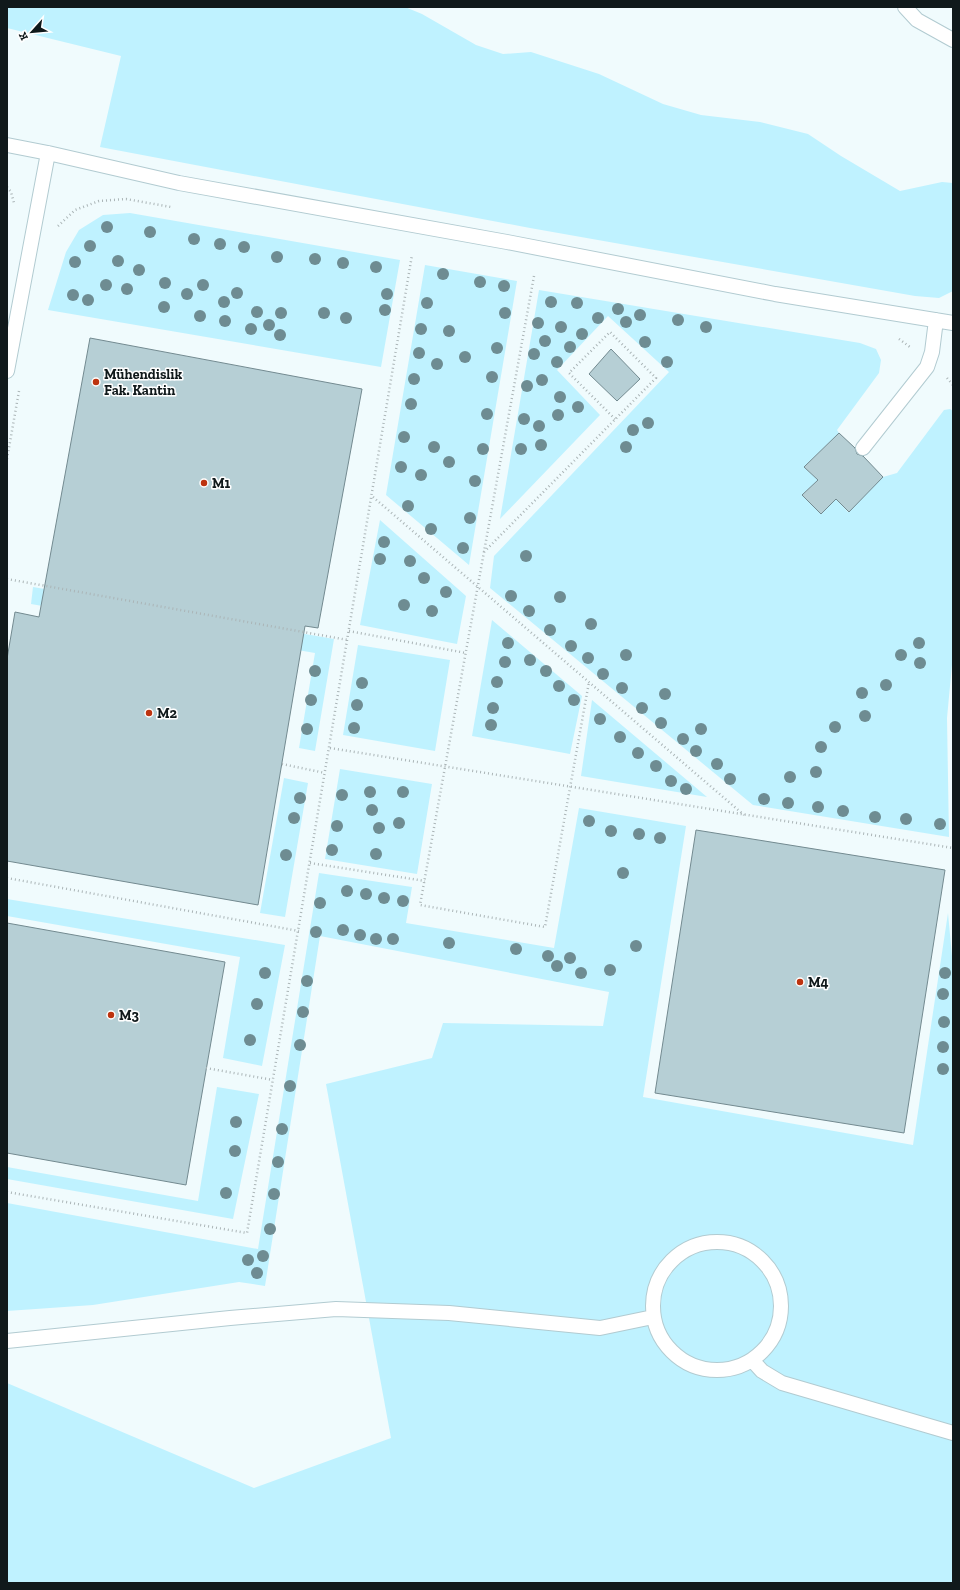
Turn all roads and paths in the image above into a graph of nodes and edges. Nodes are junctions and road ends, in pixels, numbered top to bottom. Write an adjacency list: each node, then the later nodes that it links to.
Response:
1 (905, 7): 2 (lane)
2 (953, 40)
3 (7, 145): 4 (lane)
4 (48, 153): 9 (lane); 11 (lane)
5 (173, 207): 6 (path)
6 (54, 230)
7 (412, 255): 16 (path)
8 (534, 276): 17 (path)
9 (936, 320): 10 (lane); 14 (lane)
10 (953, 323)
11 (7, 371)
12 (20, 390): 15 (path)
13 (615, 419): 13 (path); 17 (path)
14 (863, 448)
15 (7, 459)
16 (372, 497): 19 (path); 20 (path)
17 (484, 552): 19 (path)
18 (7, 579): 21 (path)
19 (478, 587): 22 (path); 23 (path)
20 (349, 631): 21 (path); 22 (path)
21 (348, 640): 24 (path)
22 (466, 653): 26 (path)
23 (589, 682): 28 (path); 29 (path)
24 (330, 748): 26 (path); 27 (path)
25 (282, 764): 27 (path)
26 (446, 766): 28 (path); 33 (path)
27 (325, 773): 31 (path)
28 (570, 787): 29 (path); 33 (path)
29 (744, 815): 30 (path)
30 (953, 848)
31 (310, 863): 33 (path); 34 (path)
32 (7, 878): 34 (path)
33 (425, 881)
34 (298, 931): 36 (path)
35 (206, 1068): 36 (path)
36 (273, 1080): 37 (path)
37 (7, 1192)
38 (653, 1317): 39 (lane); 40 (lane); 40 (lane)
39 (7, 1341)
40 (752, 1360): 41 (lane)
41 (953, 1433)

